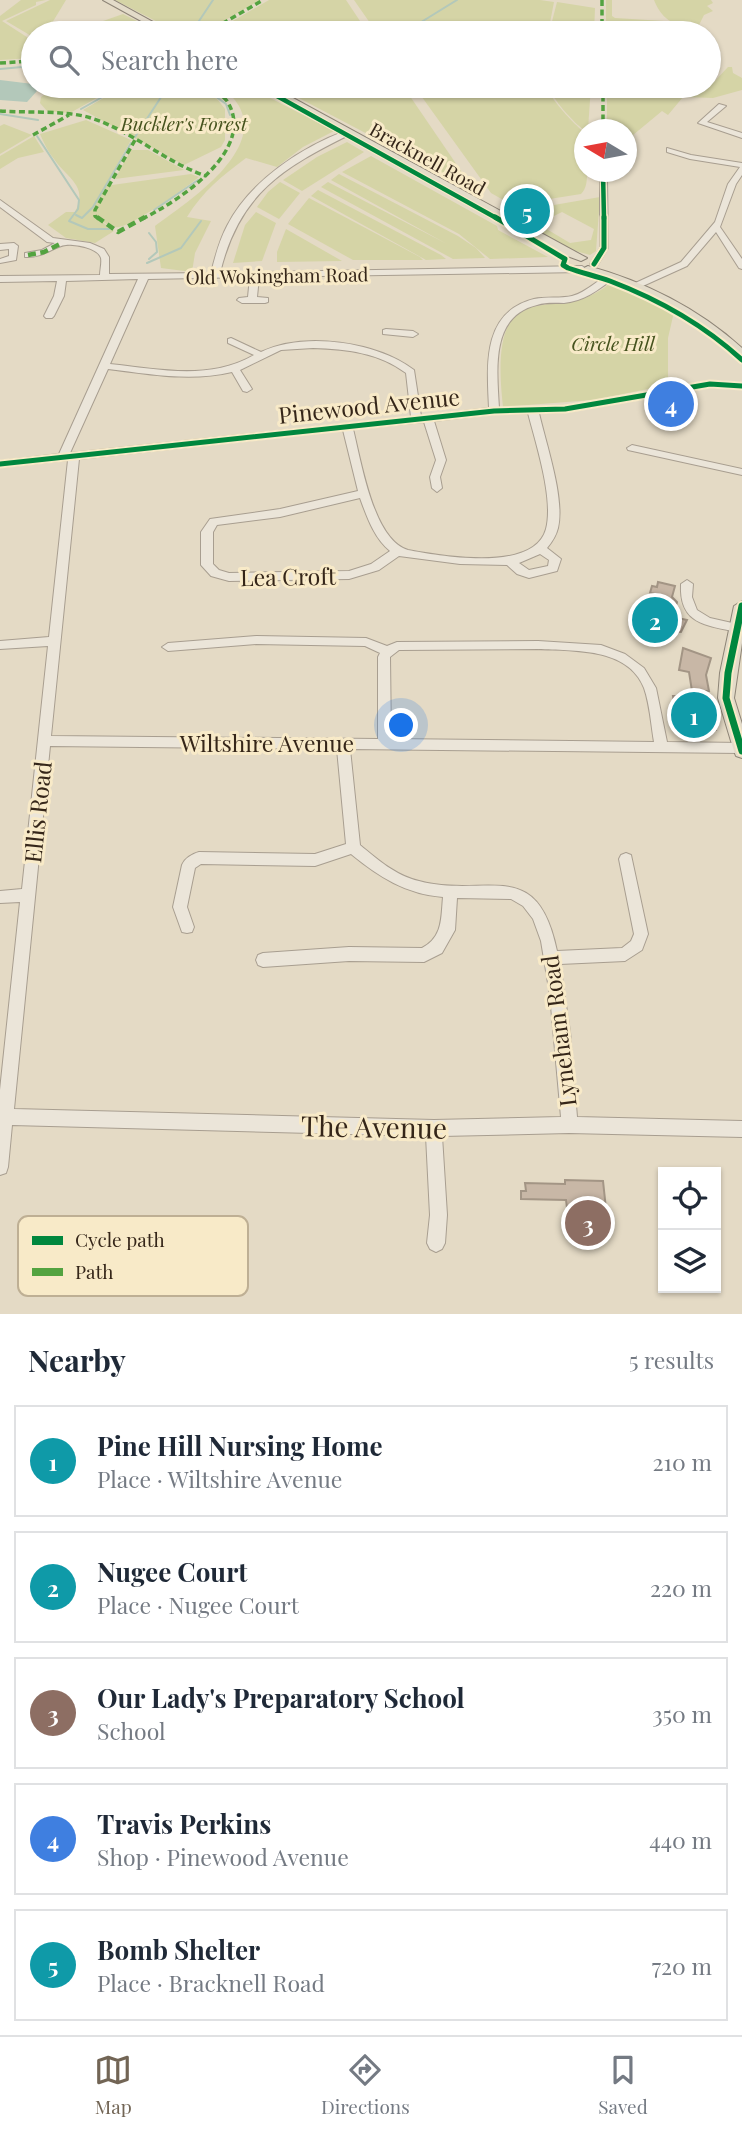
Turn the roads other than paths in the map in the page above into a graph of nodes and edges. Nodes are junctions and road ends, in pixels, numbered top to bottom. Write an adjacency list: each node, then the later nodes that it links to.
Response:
1 (107, 0): 2 (main road)
2 (146, 21)
3 (286, 98): 5 (main road, Bracknell Road)
4 (722, 106): 6 (street)
5 (348, 132): 15 (main road, Bracknell Road); 19 (street)
6 (742, 136)
7 (670, 150): 8 (street)
8 (742, 167): 11 (street)
9 (603, 182): 15 (street)
10 (0, 203): 12 (street)
11 (715, 228): 17 (street); 25 (street)
12 (60, 244): 16 (street); 21 (street)
13 (0, 247): 14 (street)
14 (1, 261)
15 (586, 263): 18 (street, Old Wokingham Road); 20 (main road, Bracknell Road)
16 (39, 265)
17 (742, 266)
18 (255, 275): 19 (street, Old Wokingham Road); 26 (street)
19 (215, 276): 22 (street, Old Wokingham Road)
20 (609, 276): 25 (main road, Bracknell Road); 40 (street)
21 (104, 277): 22 (street, Old Wokingham Road); 23 (street, Old Wokingham Road)
22 (144, 277): 36 (street, Ellis Road)
23 (62, 278): 24 (street, Old Wokingham Road); 28 (street)
24 (0, 279)
25 (634, 287): 35 (main road, Bracknell Road)
26 (247, 300): 27 (street)
27 (265, 300)
28 (49, 316)
29 (386, 332): 30 (street)
30 (399, 334): 31 (street); 34 (street)
31 (413, 334)
32 (231, 341): 33 (street)
33 (261, 355): 34 (street); 37 (street)
34 (385, 355): 42 (street)
35 (742, 355)
36 (104, 366): 37 (street); 45 (street, Ellis Road)
37 (234, 368): 39 (street)
38 (742, 386): 41 (street, Pinewood Avenue)
39 (247, 389)
40 (494, 411): 41 (street, Pinewood Avenue); 42 (street, Pinewood Avenue)
41 (533, 411): 50 (street)
42 (422, 418): 43 (street, Pinewood Avenue); 48 (street)
43 (347, 426): 45 (street, Pinewood Avenue); 49 (street)
44 (632, 448): 47 (street)
45 (69, 457): 46 (street, Pinewood Avenue); 56 (street, Ellis Road)
46 (0, 464)
47 (742, 472)
48 (437, 488)
49 (365, 493): 51 (street); 51 (street, Lea Croft)
50 (541, 548): 52 (street); 52 (street)
51 (398, 551): 52 (street)
52 (509, 561)
53 (687, 584): 55 (street)
54 (742, 606): 55 (main road)
55 (737, 628): 62 (main road)
56 (54, 641): 57 (street); 60 (street, Ellis Road)
57 (0, 645)
58 (168, 647): 59 (street)
59 (388, 651): 61 (street); 64 (street)
60 (44, 741): 63 (street, Wiltshire Avenue); 68 (street, Ellis Road)
61 (385, 742): 63 (street, Wiltshire Avenue); 64 (street, Wiltshire Avenue)
62 (740, 742): 64 (street, Wiltshire Avenue)
63 (343, 743): 65 (street)
64 (662, 747)
65 (353, 848): 67 (street, Lyneham Road); 70 (street)
66 (626, 859): 71 (street)
67 (450, 892): 71 (street, Lyneham Road); 72 (street)
68 (29, 895): 69 (street); 73 (street, Ellis Road)
69 (0, 897)
70 (187, 927)
71 (551, 958): 74 (street, Lyneham Road)
72 (263, 960)
73 (5, 1117): 75 (street, The Avenue); 77 (street, Ellis Road)
74 (569, 1125): 75 (street, The Avenue); 76 (street, The Avenue)
75 (434, 1128): 78 (street)
76 (742, 1129)
77 (0, 1167)
78 (436, 1243)

